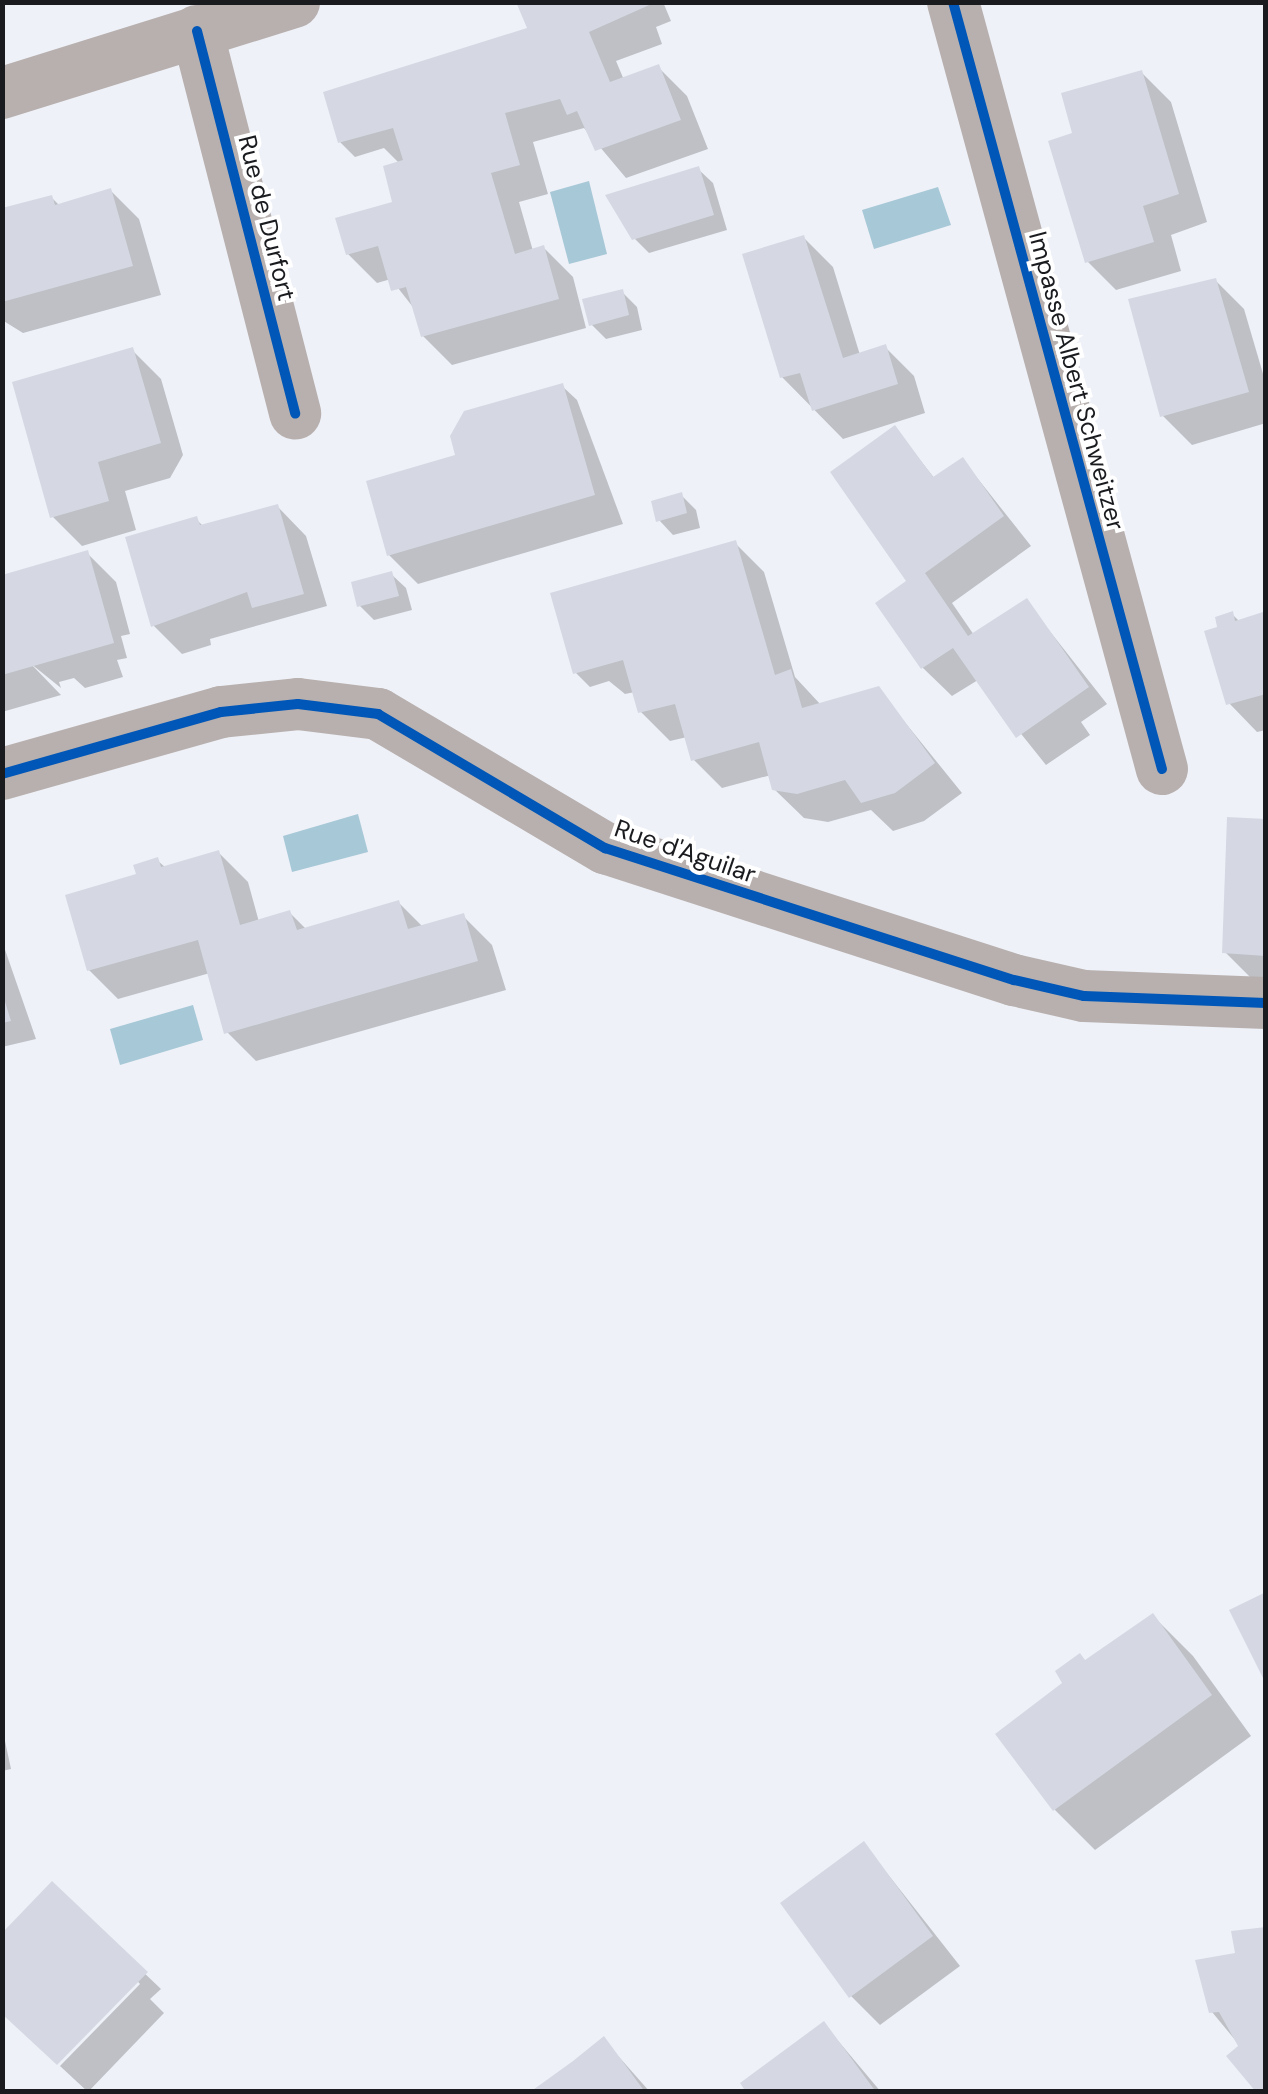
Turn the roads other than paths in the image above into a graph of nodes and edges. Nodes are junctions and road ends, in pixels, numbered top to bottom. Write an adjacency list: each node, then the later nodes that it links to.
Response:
1 (294, 2): 3 (street)
2 (952, 2): 6 (street, Impasse Albert Schweitzer)
3 (197, 31): 4 (street); 5 (street, Rue de Durfort)
4 (2, 92)
5 (295, 414)
6 (1162, 769)
7 (2, 774): 8 (street, Rue d'Aguilar)
8 (1266, 1003)

